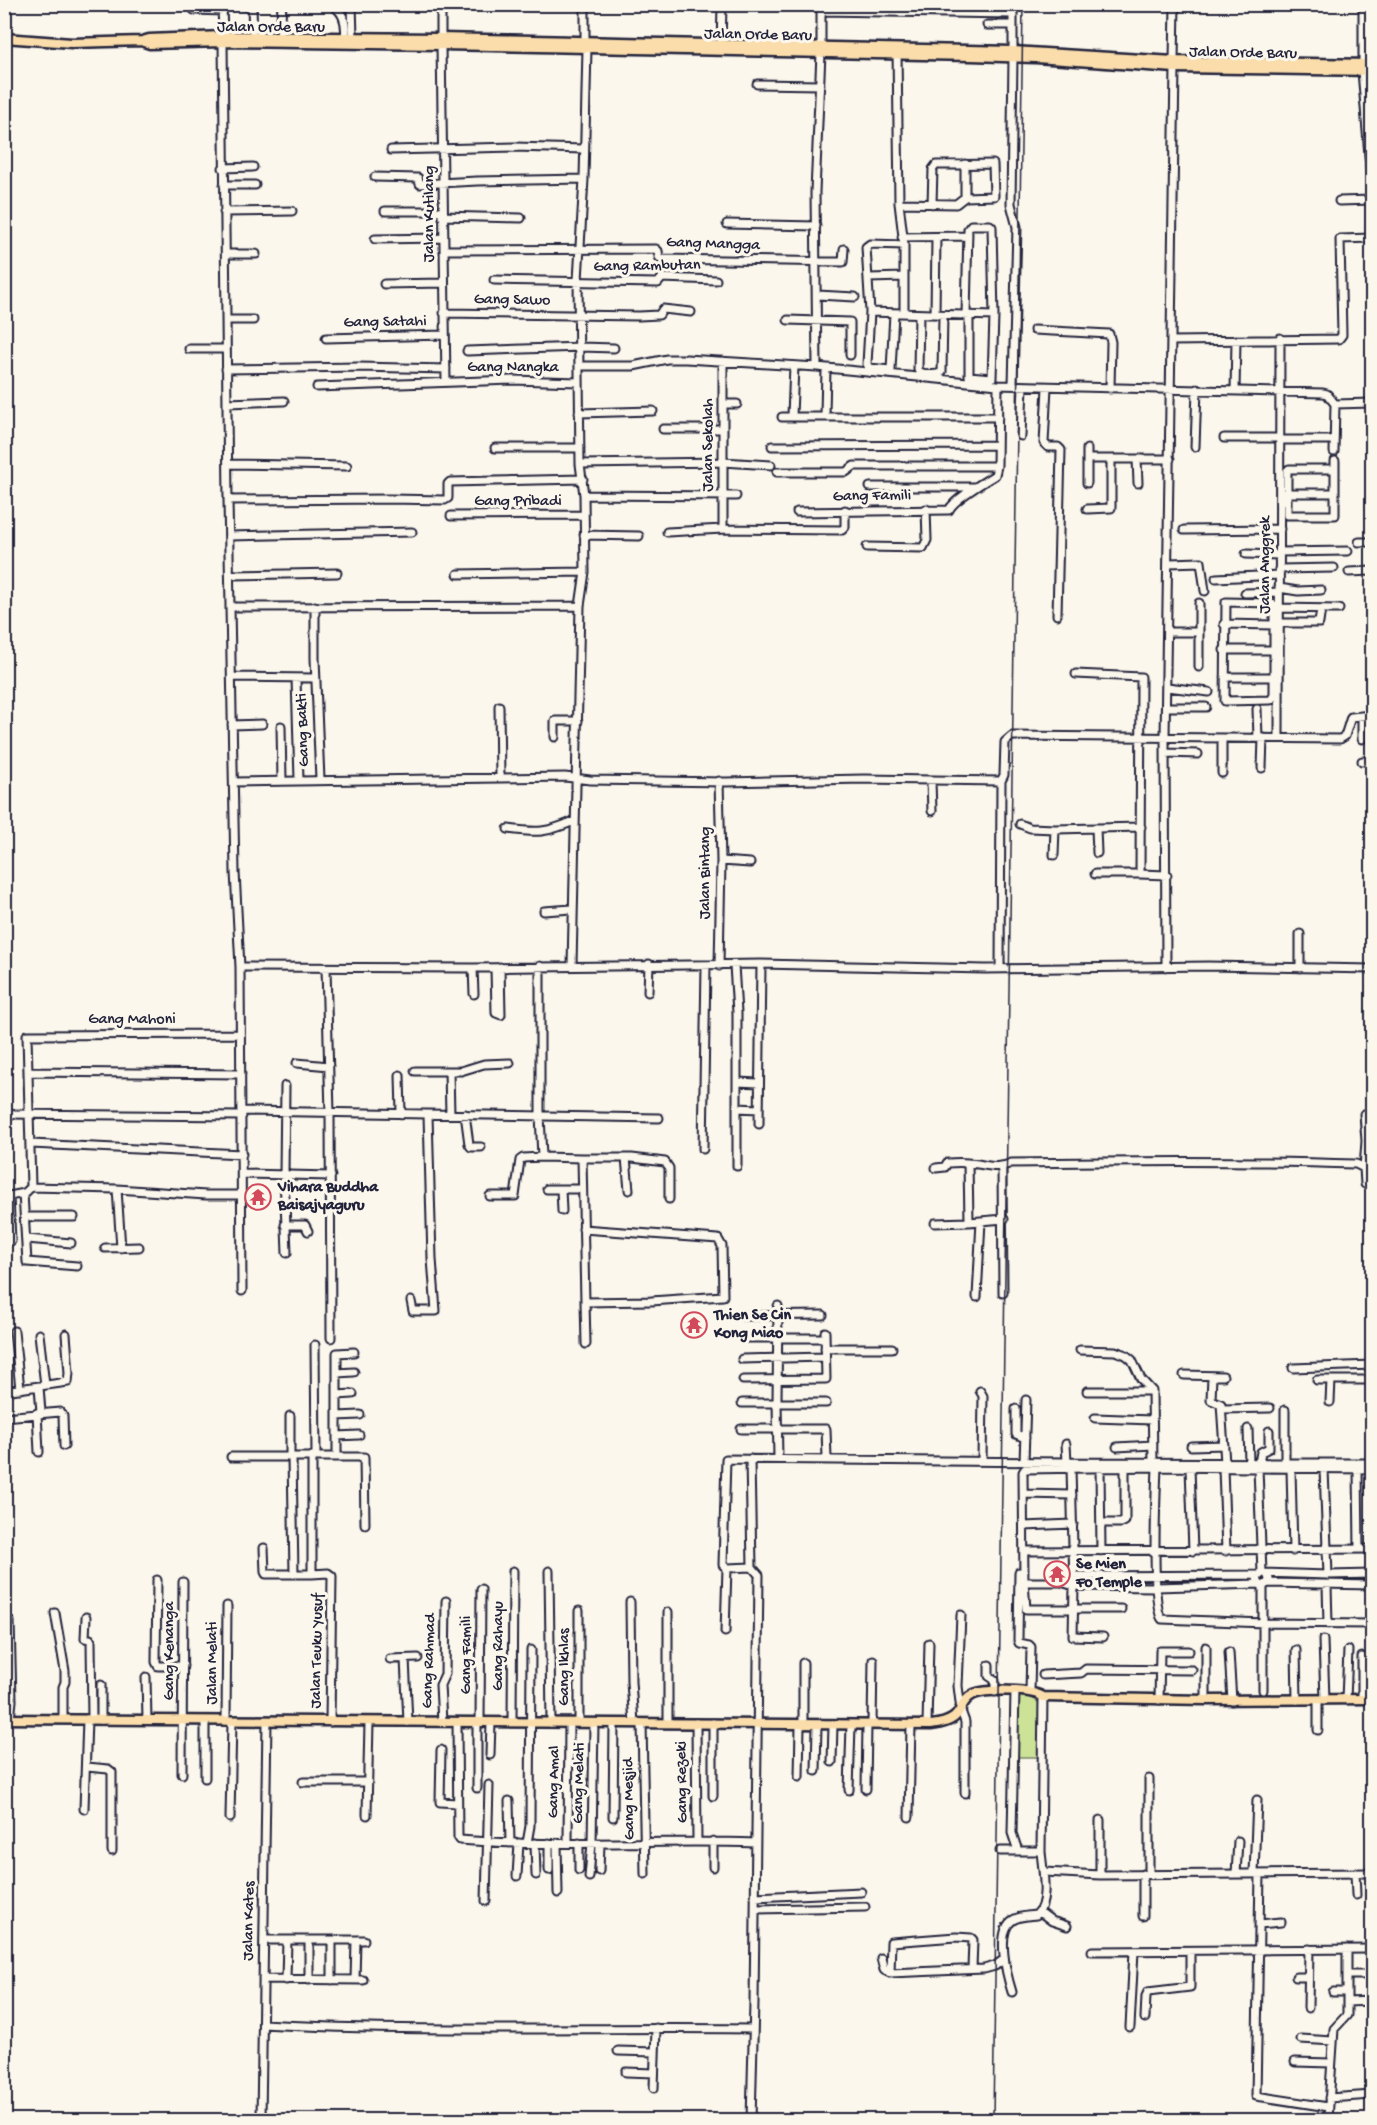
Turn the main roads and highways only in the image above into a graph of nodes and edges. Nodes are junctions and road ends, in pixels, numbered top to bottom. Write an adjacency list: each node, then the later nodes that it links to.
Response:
1 (4, 38): 2 (main road, Jalan Orde Baru)
2 (223, 39): 3 (main road, Jalan Orde Baru); 3 (main road, Jalan Orde Baru)
3 (294, 40): 4 (main road, Jalan Orde Baru); 4 (main road, Jalan Orde Baru)
4 (441, 41): 5 (main road, Jalan Orde Baru)
5 (1366, 66): 6 (main road, Jalan Orde Baru)
6 (1372, 71)
7 (1372, 1699): 8 (main road)
8 (8, 1714)

